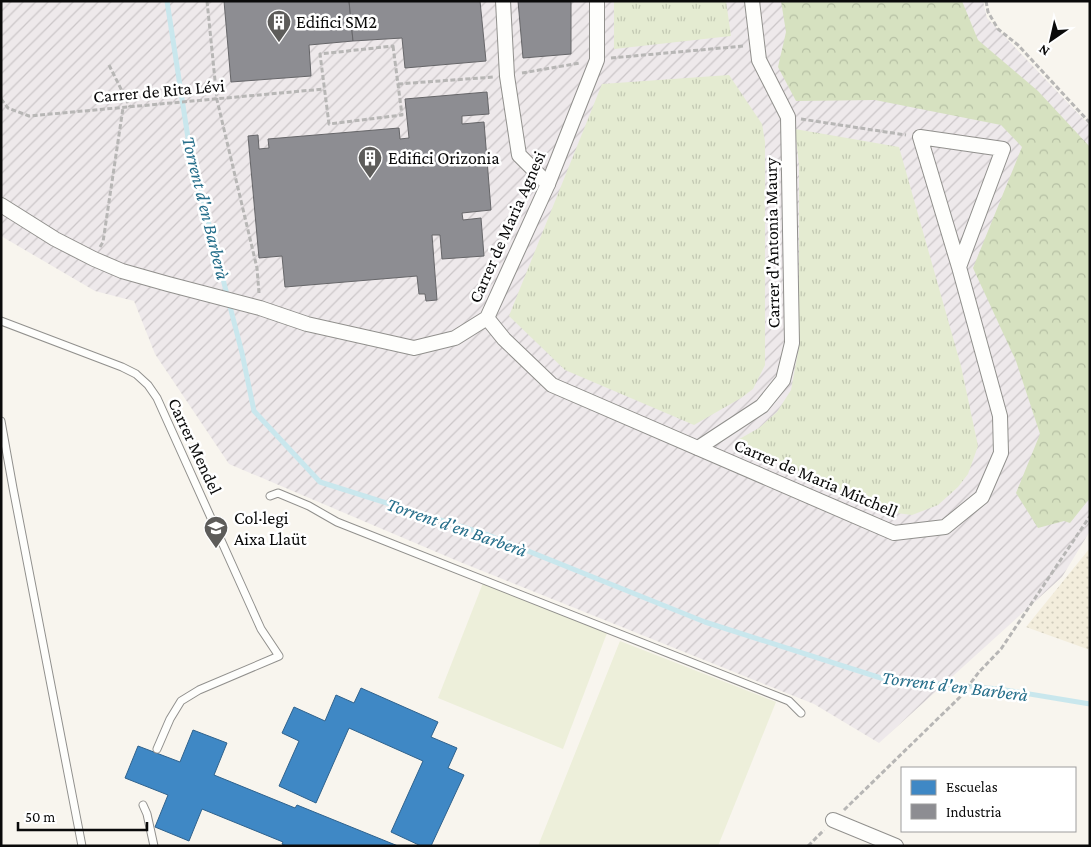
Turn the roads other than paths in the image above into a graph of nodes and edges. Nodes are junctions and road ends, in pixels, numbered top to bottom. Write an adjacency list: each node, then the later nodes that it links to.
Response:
1 (503, 1): 4 (street)
2 (597, 1): 4 (street, Carrer de Maria Agnesi)
3 (752, 1): 10 (street, Carrer d'Antonia Maury)
4 (548, 184): 7 (street, Carrer de Maria Agnesi)
5 (1, 206): 7 (street, Carrer de Maria Agnesi)
6 (959, 266): 6 (street, Carrer de Maria Mitchell); 10 (street, Carrer de Maria Mitchell)
7 (487, 318): 10 (street, Carrer de Maria Mitchell)
8 (1, 321): 13 (lane, Carrer Mendel)
9 (1, 421): 16 (lane)
10 (698, 448)
11 (270, 496): 12 (lane)
12 (801, 713)
13 (157, 748)
14 (143, 805): 17 (lane)
15 (833, 820): 18 (street)
16 (82, 846)
17 (154, 846)
18 (896, 846)

